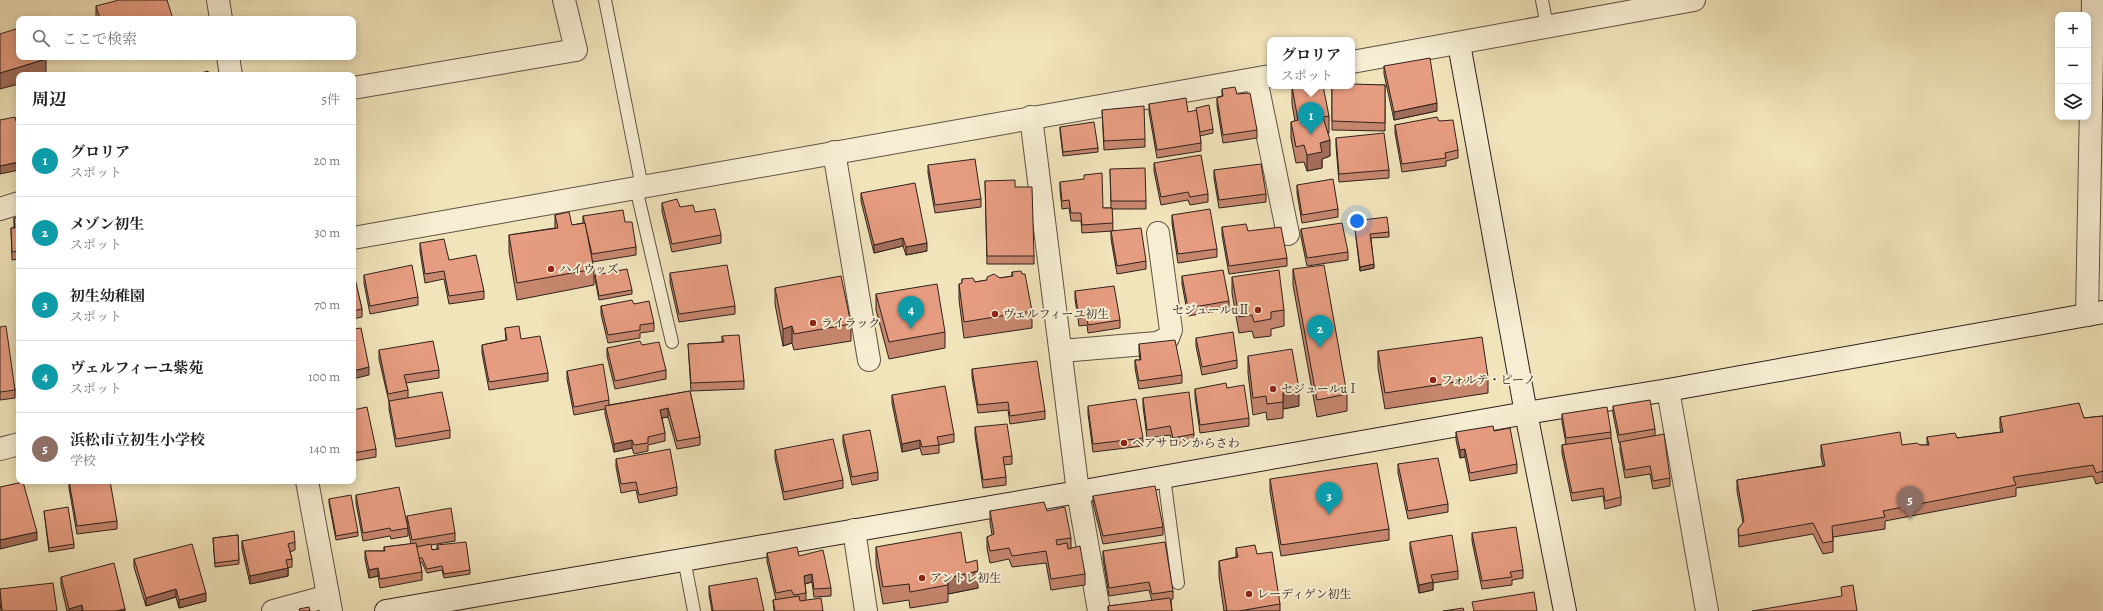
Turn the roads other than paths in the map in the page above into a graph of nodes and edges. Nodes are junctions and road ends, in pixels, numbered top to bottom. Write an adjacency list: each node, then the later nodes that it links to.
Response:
1 (218, 0): 7 (street)
2 (564, 0): 14 (street)
3 (606, 0): 18 (lane)
4 (1542, 0): 8 (lane)
5 (1694, 0): 8 (street)
6 (2093, 0): 17 (street)
7 (221, 16)
8 (1547, 26): 9 (street)
9 (1459, 44): 11 (street); 29 (street)
10 (228, 60): 12 (street)
11 (1355, 61)
12 (230, 72)
13 (1263, 78): 15 (street); 22 (street)
14 (356, 87)
15 (1031, 117): 16 (street); 26 (street)
16 (834, 152): 18 (street); 27 (street)
17 (2096, 177): 24 (street)
18 (639, 188): 23 (street); 25 (lane)
19 (16, 204): 20 (street)
20 (0, 209)
21 (1158, 233): 26 (street)
22 (1288, 234)
23 (356, 237)
24 (2095, 314): 28 (street)
25 (672, 342)
26 (1061, 351): 34 (street)
27 (869, 360)
28 (1668, 390): 29 (street); 45 (street)
29 (1526, 413): 32 (street); 44 (street)
30 (16, 445): 31 (street)
31 (0, 449)
32 (1164, 477): 34 (street); 37 (lane)
33 (308, 484): 38 (street)
34 (1078, 492): 35 (street); 43 (street)
35 (854, 530): 36 (street); 42 (street)
36 (684, 559): 40 (street); 41 (lane)
37 (1178, 583)
38 (329, 604): 39 (street)
39 (273, 611)
40 (386, 611)
41 (694, 611)
42 (866, 611)
43 (1099, 611)
44 (1565, 611)
45 (1707, 611)

